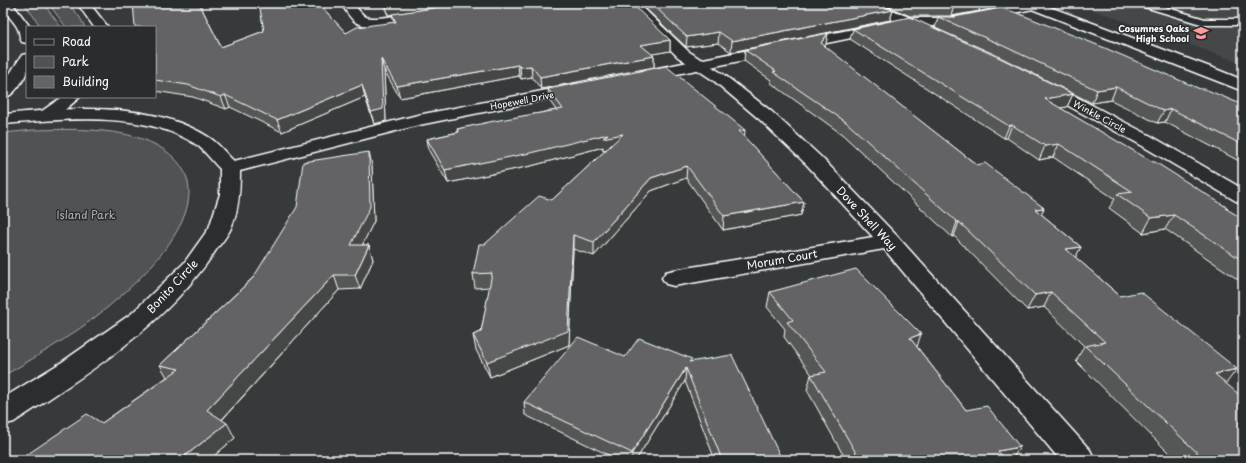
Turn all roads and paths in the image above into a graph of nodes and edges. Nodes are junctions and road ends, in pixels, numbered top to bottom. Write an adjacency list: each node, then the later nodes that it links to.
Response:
1 (6, 3): 11 (street)
2 (83, 3): 14 (street)
3 (348, 3): 10 (street)
4 (629, 3): 19 (street, Dove Shell Way)
5 (866, 3): 12 (street)
6 (1058, 3): 17 (street)
7 (1141, 3): 13 (lane)
8 (1030, 4): 12 (street); 23 (street)
9 (940, 10): 12 (street)
10 (438, 12)
11 (9, 16): 15 (street)
12 (909, 22): 16 (street); 19 (street)
13 (1243, 22)
14 (99, 26)
15 (26, 34)
16 (943, 37)
17 (1203, 55)
18 (26, 60): 24 (street)
19 (700, 65): 21 (street); 30 (street, Dove Shell Way)
20 (1028, 78): 29 (street, Winkle Circle)
21 (626, 80)
22 (595, 86): 28 (street, Hopewell Drive)
23 (1243, 86)
24 (3, 94)
25 (71, 98): 26 (street)
26 (48, 115): 27 (street); 28 (street)
27 (3, 119)
28 (230, 168): 32 (street, Bonito Circle)
29 (1243, 197)
30 (889, 241): 31 (street, Morum Court); 33 (street, Dove Shell Way)
31 (674, 278)
32 (3, 413)
33 (1079, 460)

